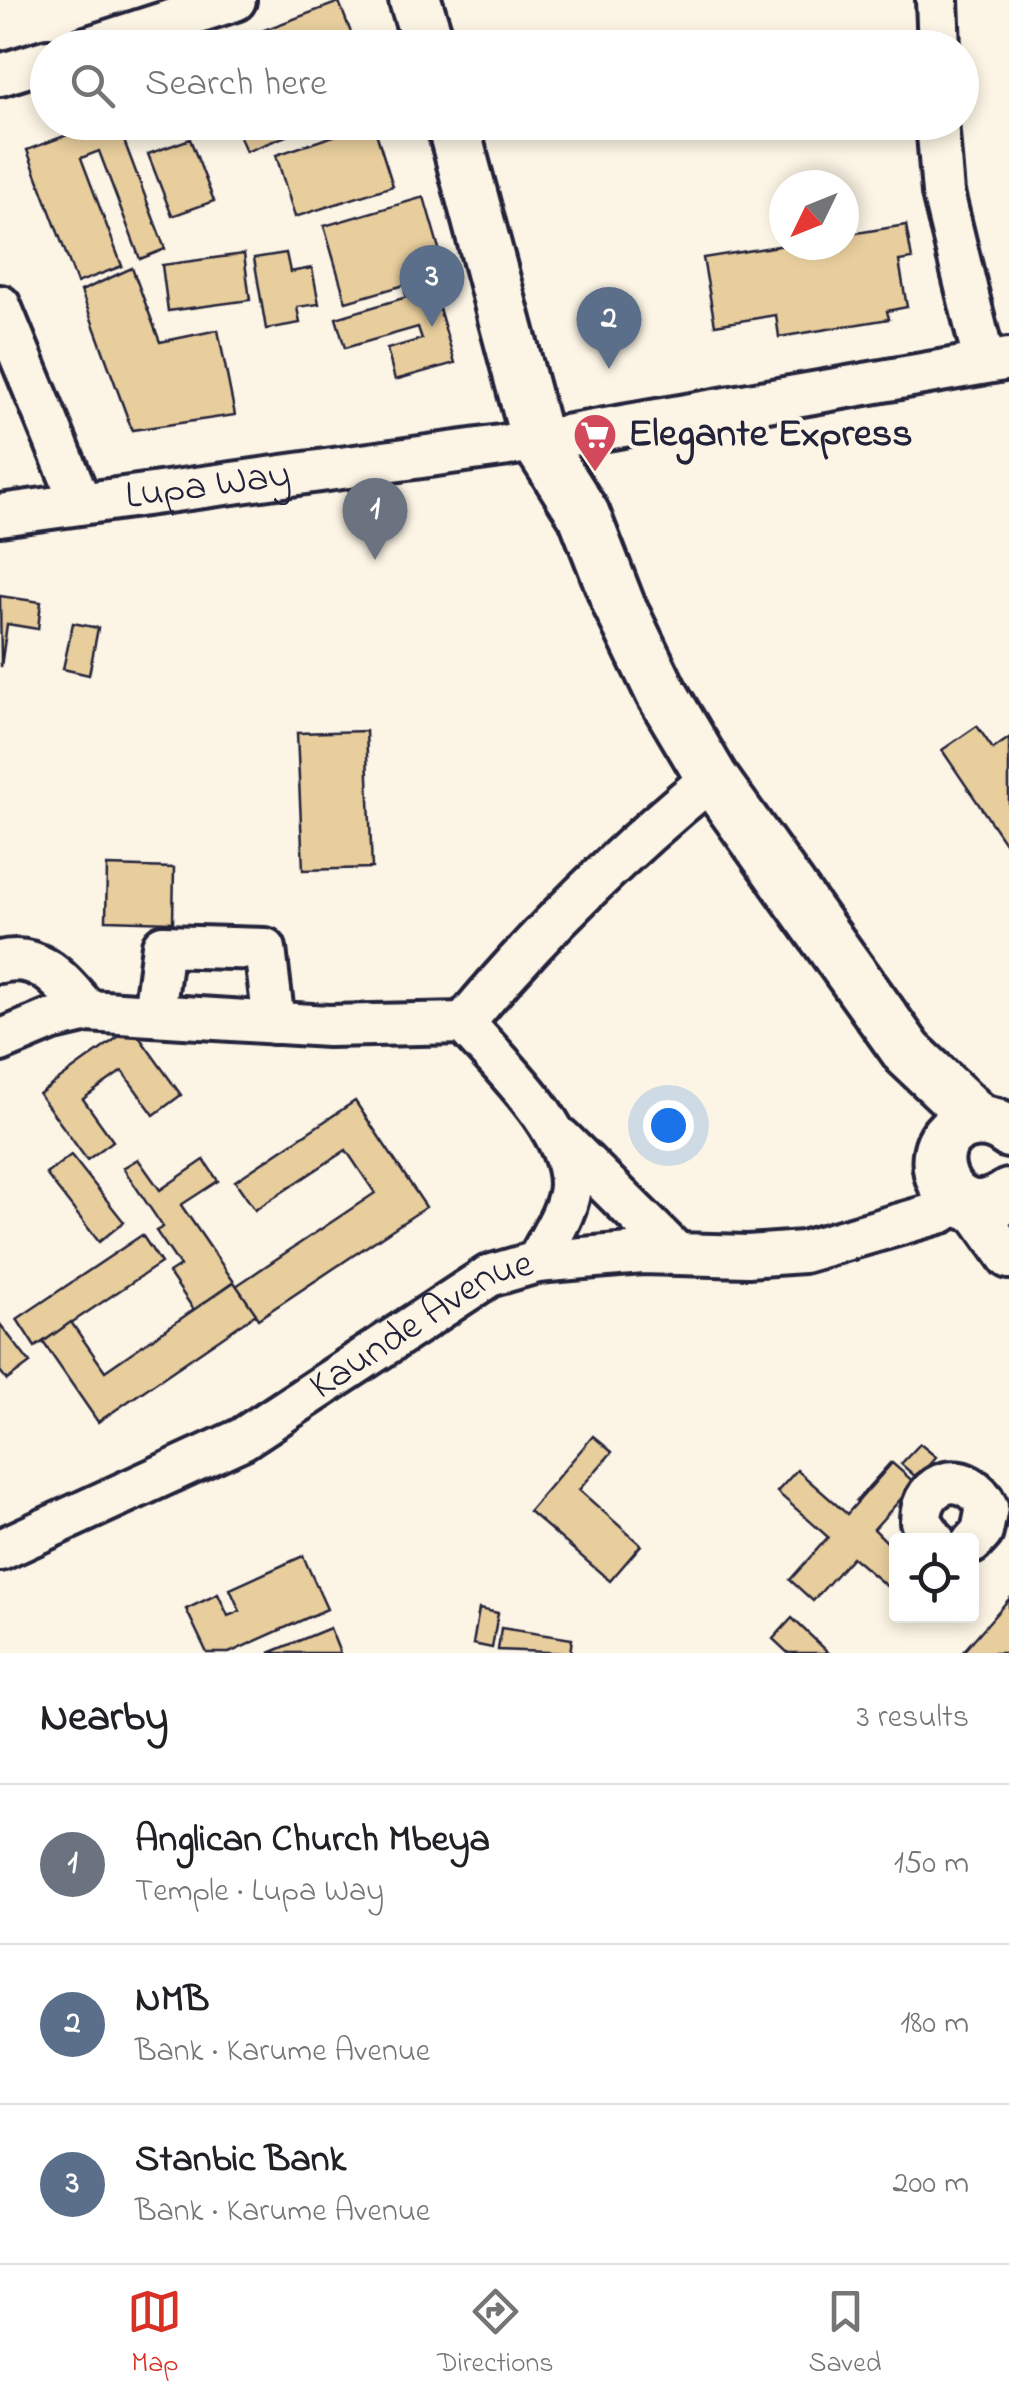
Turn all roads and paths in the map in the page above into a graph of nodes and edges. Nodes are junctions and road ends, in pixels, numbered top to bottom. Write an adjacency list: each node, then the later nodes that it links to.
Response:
1 (235, 0): 4 (street)
2 (416, 0): 5 (main road)
3 (937, 0): 6 (street)
4 (142, 30)
5 (425, 30)
6 (938, 30)
7 (30, 66): 8 (street)
8 (0, 75)
9 (457, 140): 13 (main road)
10 (939, 140): 12 (street)
11 (0, 306): 14 (street)
12 (997, 360): 13 (street, Lupa Way)
13 (536, 442): 14 (street, Lupa Way); 16 (main road)
14 (80, 501): 15 (street, Lupa Way)
15 (0, 515)
16 (712, 778): 21 (street); 24 (main road)
17 (0, 962): 18 (street)
18 (88, 1011): 19 (street); 22 (street)
19 (154, 1014): 20 (street); 20 (street)
20 (274, 1023): 21 (street)
21 (464, 1023): 23 (street)
22 (0, 1042)
23 (551, 1127): 25 (street); 27 (street)
24 (979, 1156): 25 (street, Kaunde Avenue); 26 (street)
25 (675, 1252): 27 (street, Kaunde Avenue)
26 (1009, 1258)
27 (536, 1262): 28 (street, Kaunde Avenue)
28 (0, 1550)

